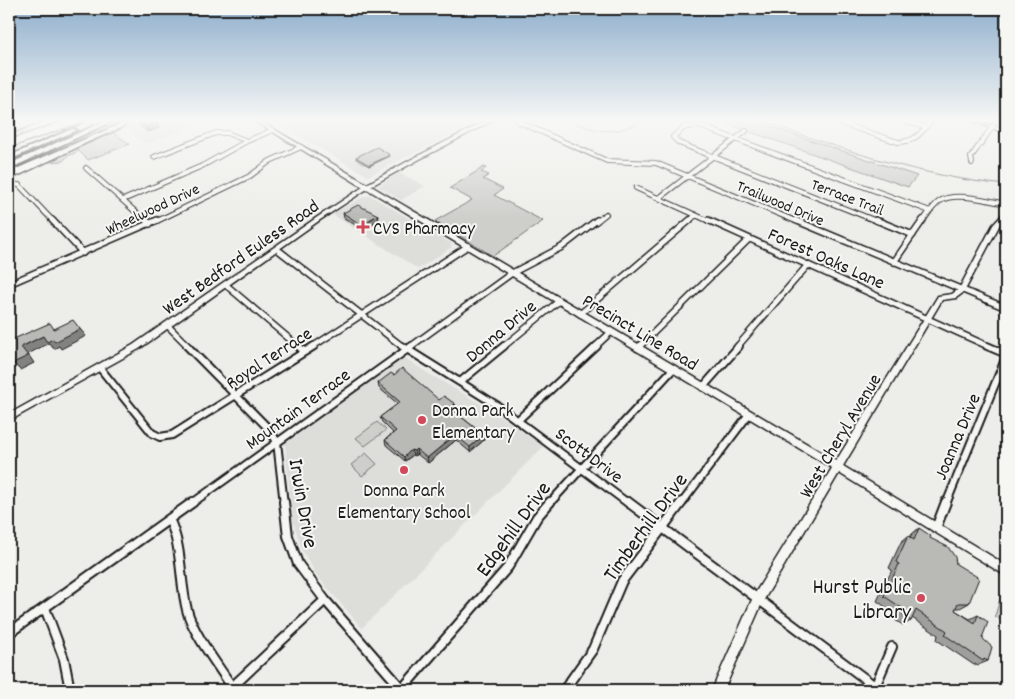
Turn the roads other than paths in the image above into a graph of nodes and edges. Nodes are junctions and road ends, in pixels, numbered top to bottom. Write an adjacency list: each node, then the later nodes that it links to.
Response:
1 (23, 154): 17 (highway)
2 (24, 154): 17 (highway)
3 (38, 154): 19 (highway)
4 (54, 154): 21 (highway)
5 (162, 154): 15 (street)
6 (224, 154): 28 (street)
7 (287, 154): 35 (street, Wheelwood Drive)
8 (312, 154): 24 (main road, Precinct Line Road)
9 (426, 154): 24 (main road, West Bedford Euless Road)
10 (590, 154): 22 (street, Trailwood Drive)
11 (705, 154): 16 (street, Terrace Trail)
12 (717, 154): 16 (street)
13 (775, 154): 31 (street)
14 (973, 154): 18 (street)
15 (154, 157)
16 (713, 157): 22 (street); 36 (street, Terrace Trail)
17 (9, 160)
18 (972, 163)
19 (9, 167)
20 (86, 168): 28 (street)
21 (9, 175)
22 (688, 176): 27 (street); 41 (street, Trailwood Drive)
23 (11, 184): 40 (street)
24 (368, 186): 26 (main road, Precinct Line Road); 29 (main road, West Bedford Euless Road)
25 (636, 188): 27 (street, Forest Oaks Lane)
26 (378, 192): 29 (main road); 38 (main road, Precinct Line Road)
27 (659, 198): 34 (street, Forest Oaks Lane)
28 (122, 200): 35 (street)
29 (345, 202): 39 (main road, West Bedford Euless Road)
30 (1006, 204): 31 (street)
31 (930, 211): 36 (street)
32 (606, 214): 43 (street, Mountain Terrace)
33 (1006, 214): 46 (main road)
34 (696, 215): 37 (street, Forest Oaks Lane); 50 (street)
35 (150, 224): 40 (street, Wheelwood Drive)
36 (913, 235): 41 (street)
37 (749, 239): 42 (street, Forest Oaks Lane); 54 (street)
38 (468, 246): 43 (main road, Precinct Line Road); 49 (street, Royal Terrace)
39 (277, 249): 45 (main road, West Bedford Euless Road); 49 (street, Scott Drive)
40 (83, 253): 44 (street, Wheelwood Drive)
41 (894, 262): 46 (street, Trailwood Drive)
42 (807, 266): 51 (street, Forest Oaks Lane); 61 (street)
43 (512, 272): 47 (main road, Precinct Line Road); 55 (street, Mountain Terrace)
44 (9, 284)
45 (226, 285): 52 (main road, West Bedford Euless Road); 56 (street)
46 (962, 290): 48 (street, Trailwood Drive); 51 (main road, West Cheryl Avenue)
47 (559, 301): 50 (main road, Precinct Line Road); 60 (street, Donna Drive)
48 (1006, 308)
49 (362, 314): 55 (street, Scott Drive); 56 (street, Royal Terrace)
50 (580, 314): 53 (main road, Precinct Line Road)
51 (927, 318): 57 (street, Forest Oaks Lane); 67 (main road, West Cheryl Avenue)
52 (168, 326): 58 (main road, West Bedford Euless Road); 62 (street, Irwin Drive)
53 (612, 332): 54 (main road, Precinct Line Road); 65 (street)
54 (638, 348): 59 (main road, Precinct Line Road)
55 (406, 349): 60 (street, Scott Drive); 66 (street, Mountain Terrace)
56 (304, 351): 62 (street, Royal Terrace)
57 (1006, 356): 71 (street, Joanna Drive)
58 (100, 368): 62 (street, Royal Terrace); 64 (main road, West Bedford Euless Road)
59 (673, 369): 61 (main road, Precinct Line Road); 68 (street, Edgehill Drive)
60 (460, 382): 65 (street, Scott Drive)
61 (703, 387): 63 (main road, Precinct Line Road)
62 (237, 395): 66 (street, Irwin Drive)
63 (749, 414): 67 (main road, Precinct Line Road); 70 (street, Timberhill Drive)
64 (9, 418)
65 (518, 420): 68 (street, Scott Drive)
66 (277, 442): 69 (street, Mountain Terrace); 74 (street, Irwin Drive)
67 (838, 467): 71 (main road, Precinct Line Road); 73 (main road, West Cheryl Avenue)
68 (582, 468): 70 (street, Scott Drive); 81 (street, Edgehill Drive)
69 (169, 519): 75 (street, Mountain Terrace); 78 (street)
70 (662, 528): 73 (street, Scott Drive); 82 (street, Timberhill Drive)
71 (936, 528): 72 (main road, Precinct Line Road)
72 (1006, 571)
73 (758, 599): 79 (street, Scott Drive); 83 (main road, West Cheryl Avenue)
74 (325, 600): 78 (street); 81 (street, Irwin Drive)
75 (44, 608): 76 (street, Mountain Terrace); 80 (street)
76 (9, 633)
77 (892, 647): 79 (street)
78 (232, 689)
79 (876, 689)
80 (70, 690)
81 (402, 690)
82 (564, 690)
83 (718, 690)

